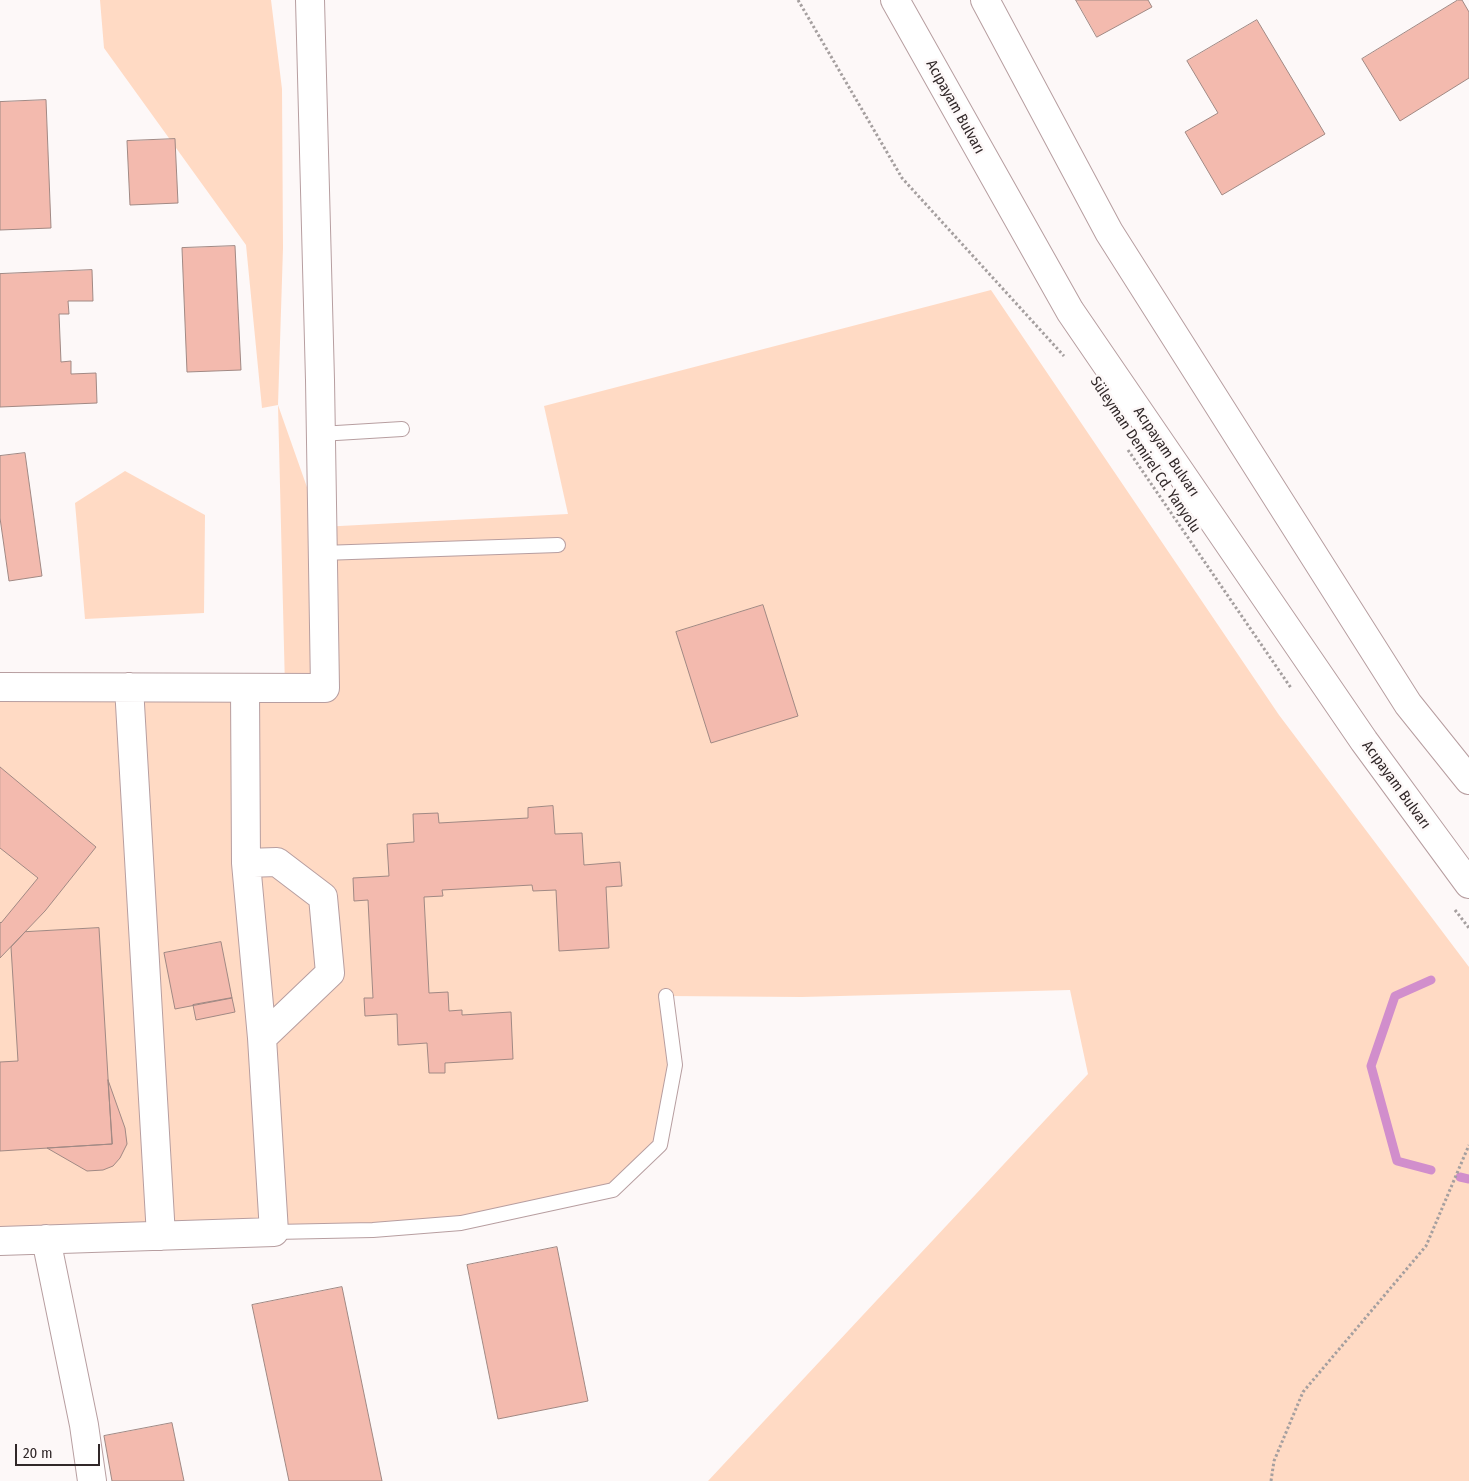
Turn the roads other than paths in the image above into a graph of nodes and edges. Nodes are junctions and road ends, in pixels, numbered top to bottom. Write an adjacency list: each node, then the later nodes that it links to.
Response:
1 (310, 0): 5 (street)
2 (895, 0): 13 (street, Acıpayam Bulvarı)
3 (985, 0): 11 (street)
4 (402, 429): 5 (lane)
5 (320, 434): 7 (street)
6 (558, 545): 7 (lane)
7 (322, 553): 10 (street)
8 (0, 687): 9 (street)
9 (130, 687): 10 (street); 17 (street)
10 (245, 688): 12 (street)
11 (1466, 776)
12 (246, 863): 15 (street); 15 (street)
13 (1469, 884)
14 (666, 996): 16 (lane)
15 (262, 1038): 16 (street)
16 (274, 1232): 17 (street)
17 (162, 1236): 18 (street)
18 (46, 1239): 19 (street); 20 (street)
19 (0, 1241)
20 (92, 1481)

